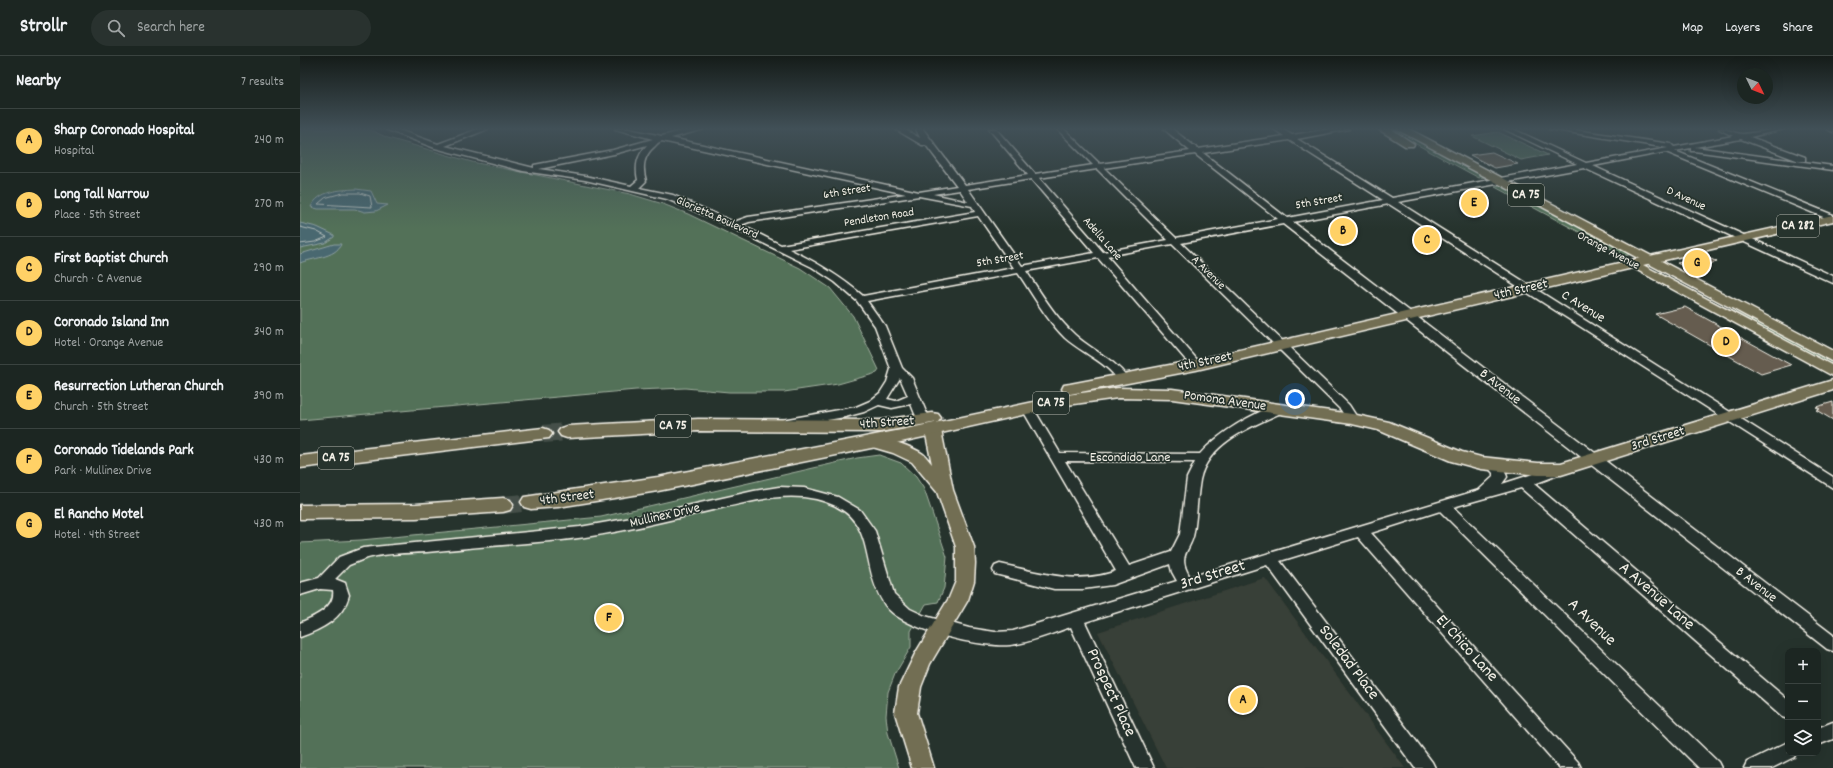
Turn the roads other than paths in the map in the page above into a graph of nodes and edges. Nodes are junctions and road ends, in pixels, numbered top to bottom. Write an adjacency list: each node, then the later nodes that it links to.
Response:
1 (498, 162): 21 (street, Glorietta Boulevard)
2 (562, 162): 21 (street)
3 (641, 162): 26 (street)
4 (772, 162): 28 (street)
5 (944, 162): 27 (street)
6 (1020, 162): 23 (street, Adella Lane)
7 (1094, 162): 20 (street, A Avenue)
8 (1130, 162): 20 (street, 6th Street)
9 (1210, 162): 33 (street, B Avenue)
10 (1328, 162): 29 (street, C Avenue)
11 (1443, 162): 25 (highway, Orange Avenue / CA 75)
12 (1464, 162): 24 (highway, Orange Avenue / CA 75)
13 (1579, 162): 18 (street, D Avenue)
14 (1600, 162): 18 (street, 5th Street)
15 (1696, 162): 32 (street)
16 (1796, 162): 19 (street)
17 (1813, 162): 19 (street)
18 (1585, 165): 24 (street, 5th Street); 35 (street, D Avenue)
19 (1823, 166): 22 (street)
20 (1099, 167): 23 (street, 6th Street); 36 (street, A Avenue)
21 (523, 169): 26 (street, Glorietta Boulevard)
22 (1833, 169)
23 (1032, 177): 27 (street, 6th Street); 38 (street, Adella Lane)
24 (1500, 181): 25 (street, 5th Street); 39 (highway, Orange Avenue / CA 75)
25 (1483, 184): 29 (street, 5th Street); 40 (highway, Orange Avenue / CA 75)
26 (634, 188): 34 (street, Glorietta Boulevard)
27 (963, 188): 28 (street, 6th Street); 30 (street)
28 (920, 194): 30 (street); 34 (street, 6th Street)
29 (1389, 201): 33 (street, 5th Street); 43 (street, C Avenue)
30 (974, 204): 31 (street)
31 (982, 213): 37 (street, Pendleton Road); 41 (street)
32 (1833, 218): 35 (main road, 4th Street / CA 282)
33 (1285, 220): 36 (street, 5th Street); 45 (street, B Avenue)
34 (733, 224): 37 (street, Glorietta Boulevard)
35 (1744, 239): 39 (main road, 4th Street / CA 282); 42 (street, D Avenue)
36 (1174, 240): 38 (street, 5th Street); 46 (street, A Avenue)
37 (781, 248): 44 (street, Glorietta Boulevard)
38 (1099, 254): 41 (street, 5th Street); 48 (street, Adella Lane)
39 (1650, 260): 40 (main road, 4th Street / CA 282); 47 (highway, Orange Avenue / CA 75)
40 (1632, 264): 43 (highway, 4th Street / CA 75); 50 (main road, Orange Avenue)
41 (1019, 269): 44 (street, 5th Street); 51 (street)
42 (1833, 280)
43 (1527, 288): 45 (highway, 4th Street / CA 75); 57 (street, C Avenue)
44 (861, 299): 49 (street, Glorietta Boulevard)
45 (1408, 316): 46 (highway, 4th Street / CA 75); 66 (street, B Avenue)
46 (1281, 346): 48 (highway, 4th Street / CA 75); 58 (street, A Avenue)
47 (1833, 357)
48 (1196, 365): 51 (highway, 4th Street / CA 75)
49 (897, 370): 53 (street, Glorietta Boulevard); 54 (street)
50 (1833, 372)
51 (1122, 378): 60 (highway, 4th Street / CA 75)
52 (1833, 385): 57 (highway, 3rd Street / CA 75)
53 (914, 398): 54 (street); 60 (street, Glorietta Boulevard)
54 (879, 400): 59 (street)
55 (1279, 408): 58 (highway, Pomona Avenue / CA 75); 60 (highway, Pomona Avenue / CA 75); 65 (street)
56 (1031, 414): 64 (street)
57 (1729, 417): 66 (highway, 3rd Street / CA 75); 70 (street, C Avenue)
58 (1352, 419): 68 (highway, Pomona Avenue / CA 75)
59 (779, 425): 60 (highway, 4th Street / CA 75); 61 (highway, 4th Street / CA 75)
60 (930, 425): 63 (highway, 4th Street / CA 75); 72 (main road, Glorietta Boulevard)
61 (567, 432)
62 (543, 434): 67 (highway, CA 75)
63 (875, 442): 72 (main road, Glorietta Boulevard); 74 (highway, 4th Street / CA 75)
64 (1058, 458): 65 (street, Escondido Lane); 82 (street)
65 (1203, 458): 79 (street)
66 (1594, 459): 69 (highway, 3rd Street / CA 75); 89 (street, B Avenue)
67 (300, 462)
68 (1491, 464): 69 (highway, Pomona Avenue / CA 75); 73 (street, 3rd Street)
69 (1561, 469): 71 (street, 3rd Street)
70 (1833, 483)
71 (1525, 484): 73 (street, 3rd Street); 90 (street, A Avenue Lane)
72 (945, 490): 87 (main road, Glorietta Boulevard)
73 (1483, 493): 75 (street, 3rd Street)
74 (531, 502)
75 (1443, 504): 78 (street, 3rd Street); 98 (street, A Avenue)
76 (503, 505): 77 (highway)
77 (300, 512)
78 (1360, 530): 80 (street, 3rd Street); 97 (street, El Chico Lane)
79 (1176, 557): 82 (street); 84 (street)
80 (1270, 558): 84 (street, 3rd Street); 96 (street, Soledad Place)
81 (1000, 570): 82 (street)
82 (1126, 575)
83 (324, 582): 85 (street); 87 (street, Mullinex Drive); 88 (street)
84 (1186, 584): 86 (street, 3rd Street)
85 (300, 589)
86 (1075, 618): 87 (street, 3rd Street); 95 (street, Prospect Place)
87 (942, 628): 94 (main road, Glorietta Boulevard)
88 (300, 630)
89 (1833, 644)
90 (1785, 708)
91 (1833, 730): 92 (street)
92 (1821, 736)
93 (1785, 753): 99 (street)
94 (923, 768)
95 (1145, 768)
96 (1426, 768)
97 (1572, 768)
98 (1712, 768)
99 (1753, 768)

